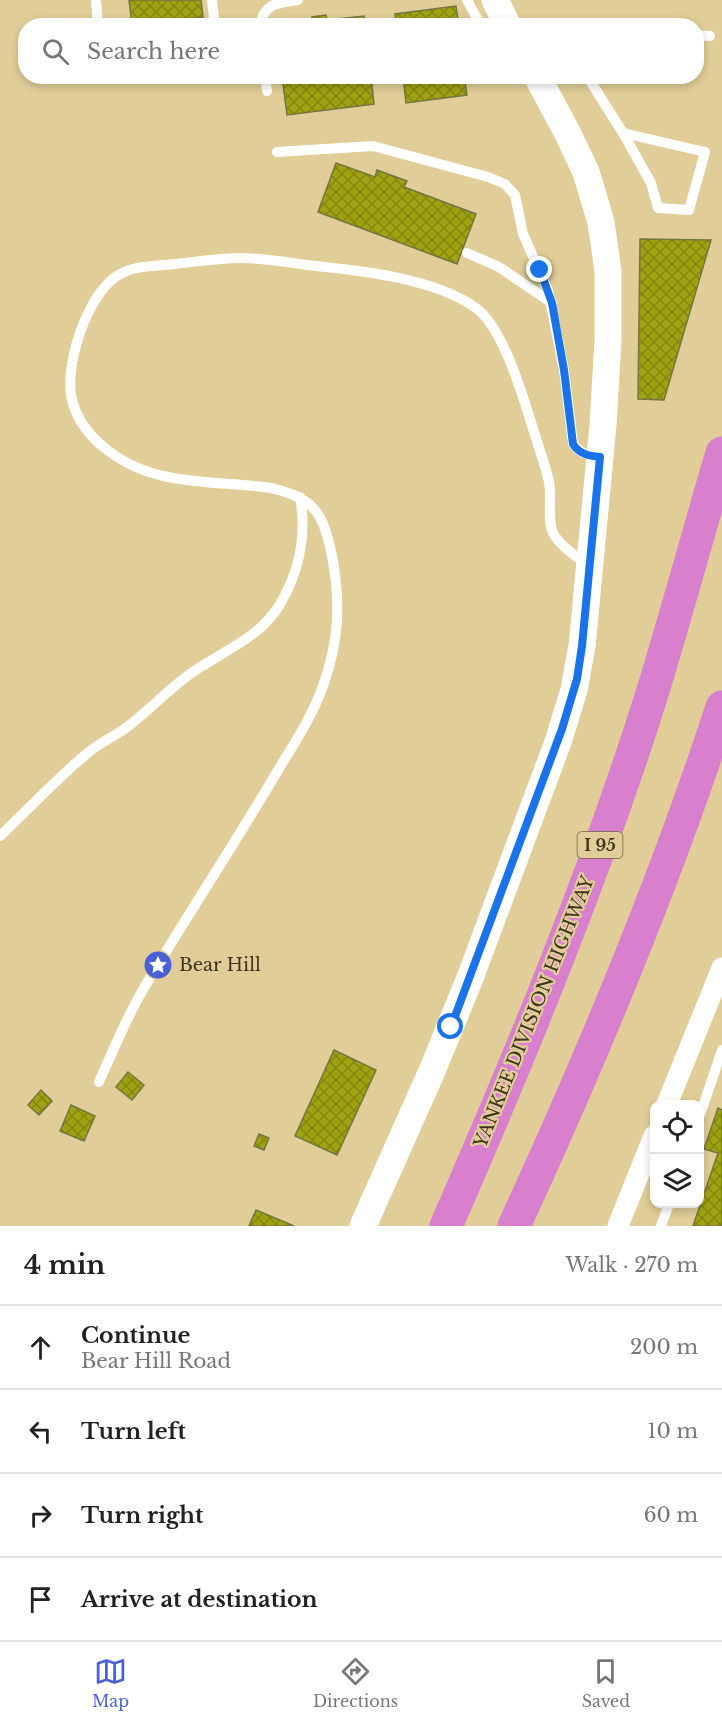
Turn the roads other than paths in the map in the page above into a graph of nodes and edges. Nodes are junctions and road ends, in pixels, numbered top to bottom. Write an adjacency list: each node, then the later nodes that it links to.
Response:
1 (96, 0): 6 (lane)
2 (212, 0): 7 (lane)
3 (298, 0): 8 (lane)
4 (467, 0): 9 (lane)
5 (495, 0): 10 (street)
6 (98, 18)
7 (214, 18)
8 (262, 18)
9 (477, 18)
10 (504, 18)
11 (704, 36): 12 (lane)
12 (710, 36)
13 (266, 84): 16 (lane)
14 (541, 84): 22 (street)
15 (592, 84): 17 (lane)
16 (267, 91)
17 (623, 133): 17 (lane)
18 (277, 152): 20 (lane)
19 (467, 253): 20 (lane)
20 (552, 303): 22 (lane)
21 (722, 453): 35 (highway, YANKEE DIVISION HIGHWAY / I 95)
22 (600, 457): 24 (street)
23 (300, 497): 24 (lane); 26 (lane); 29 (lane)
24 (590, 567): 34 (street)
25 (722, 707): 36 (highway)
26 (0, 836)
27 (722, 968): 30 (street)
28 (722, 1050): 31 (lane)
29 (99, 1082)
30 (669, 1100)
31 (704, 1101)
32 (650, 1146): 37 (street)
33 (667, 1208): 38 (lane)
34 (363, 1226)
35 (446, 1226)
36 (514, 1226)
37 (618, 1226)
38 (661, 1226)

